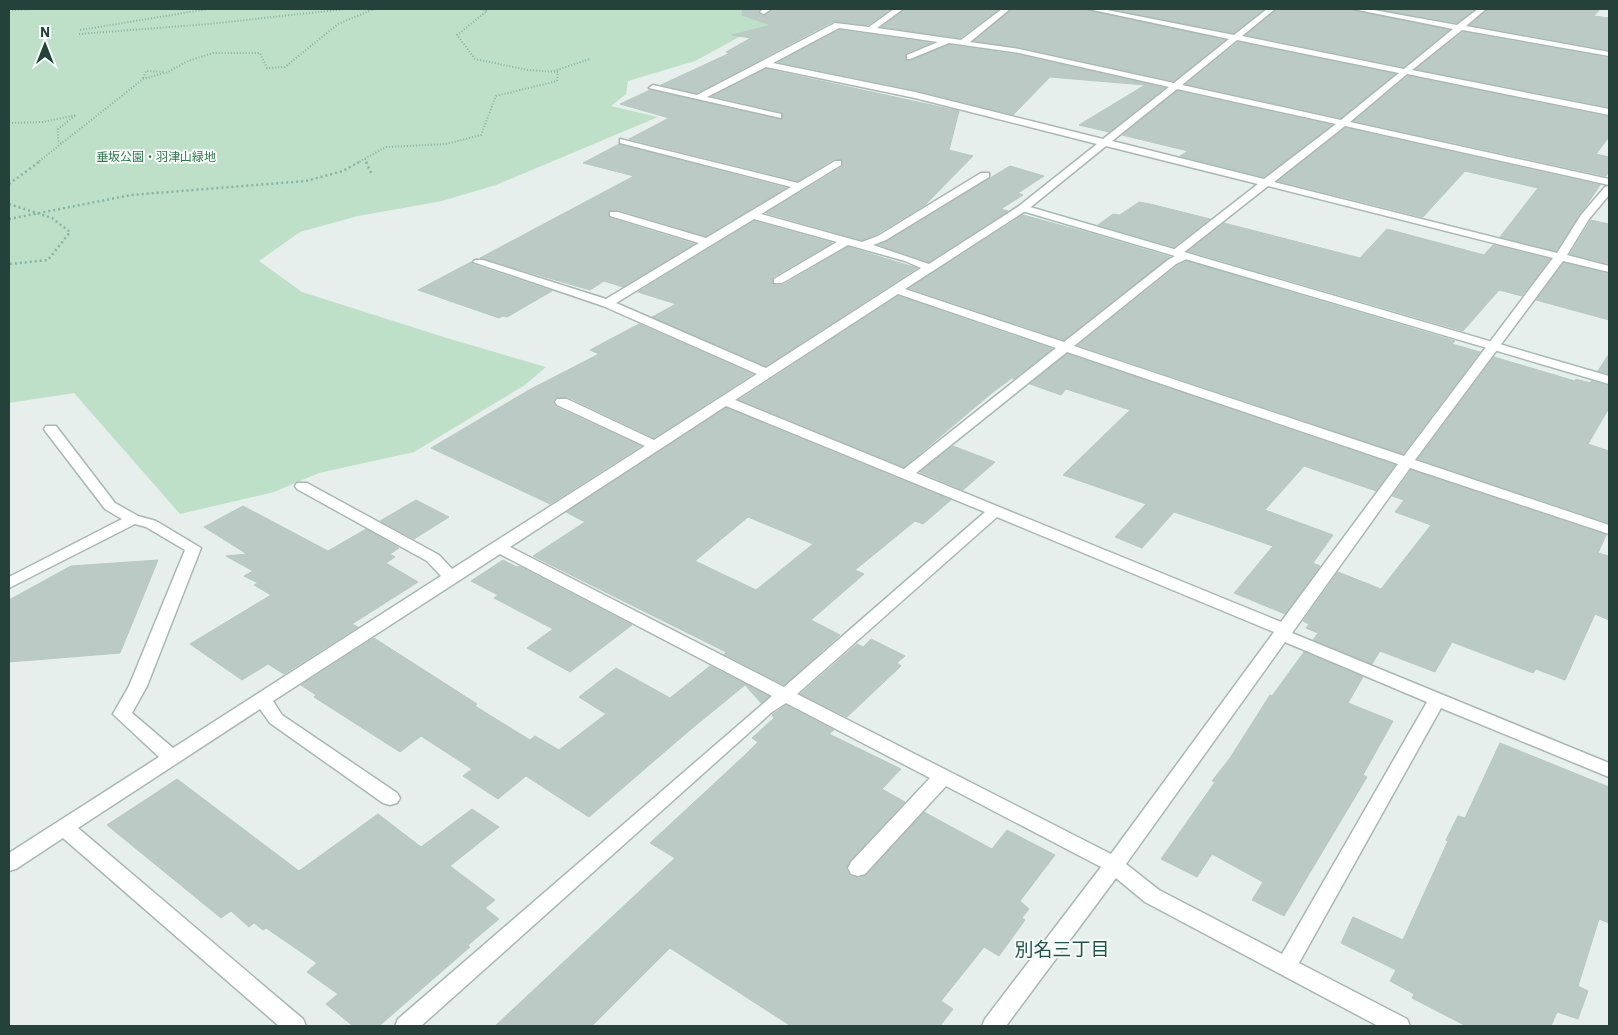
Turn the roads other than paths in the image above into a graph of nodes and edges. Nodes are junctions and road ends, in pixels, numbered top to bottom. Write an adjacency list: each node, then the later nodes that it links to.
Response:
1 (899, 9): 8 (street)
2 (1006, 9): 11 (street)
3 (1092, 9): 9 (street)
4 (1271, 9): 9 (street)
5 (1356, 9): 7 (street)
6 (1482, 9): 7 (street)
7 (1460, 28): 12 (street); 15 (street)
8 (870, 30): 10 (street); 14 (street)
9 (1238, 37): 15 (street); 16 (street)
10 (948, 40): 11 (street); 13 (street)
11 (963, 43): 16 (street)
12 (1609, 54)
13 (910, 57)
14 (765, 64): 18 (street); 23 (street)
15 (1407, 71): 19 (street); 21 (street)
16 (1175, 85): 21 (street); 23 (street)
17 (653, 88): 18 (street)
18 (699, 98): 20 (street)
19 (1609, 112)
20 (778, 116)
21 (1343, 122): 26 (street); 27 (street)
22 (623, 141): 28 (street)
23 (1103, 142): 27 (street); 30 (street)
24 (838, 163): 28 (street)
25 (985, 176): 35 (street)
26 (1609, 182)
27 (1266, 183): 36 (street); 37 (street)
28 (798, 186): 32 (street)
29 (1609, 189): 37 (street)
30 (1023, 208): 36 (street); 39 (street)
31 (614, 214): 34 (street)
32 (752, 215): 33 (street); 34 (street)
33 (846, 241): 35 (street); 41 (street)
34 (708, 242): 43 (street)
35 (862, 246): 39 (street)
36 (1181, 254): 44 (street); 45 (street)
37 (1560, 257): 40 (street); 44 (street)
38 (479, 262): 43 (street)
39 (930, 268): 42 (street)
40 (1609, 269)
41 (778, 281)
42 (896, 290): 45 (street); 46 (street)
43 (607, 303): 46 (street)
44 (1494, 346): 47 (street); 52 (street)
45 (1063, 347): 52 (street); 53 (street)
46 (766, 373): 48 (street)
47 (1609, 380)
48 (724, 400): 51 (street); 53 (street)
49 (562, 402): 51 (street)
50 (51, 429): 56 (street)
51 (655, 445): 58 (street)
52 (1406, 463): 57 (street); 61 (street)
53 (906, 474): 55 (street)
54 (302, 486): 59 (street)
55 (996, 511): 61 (street); 62 (street)
56 (133, 519): 60 (street); 65 (street)
57 (1609, 530)
58 (497, 546): 59 (street); 62 (street)
59 (450, 576): 63 (street)
60 (9, 583)
61 (1283, 632): 64 (street); 71 (street)
62 (785, 695): 67 (street); 75 (street)
63 (262, 698): 65 (street); 68 (street)
64 (1437, 699): 66 (street); 73 (street)
65 (172, 757): 69 (street)
66 (1609, 770)
67 (943, 777): 71 (street); 72 (street)
68 (390, 798)
69 (64, 827): 70 (street); 74 (street)
70 (9, 863)
71 (1114, 865): 73 (street); 76 (street)
72 (858, 868)
73 (1286, 966): 77 (street)
74 (295, 1026)
75 (406, 1026)
76 (993, 1026)
77 (1398, 1026)

